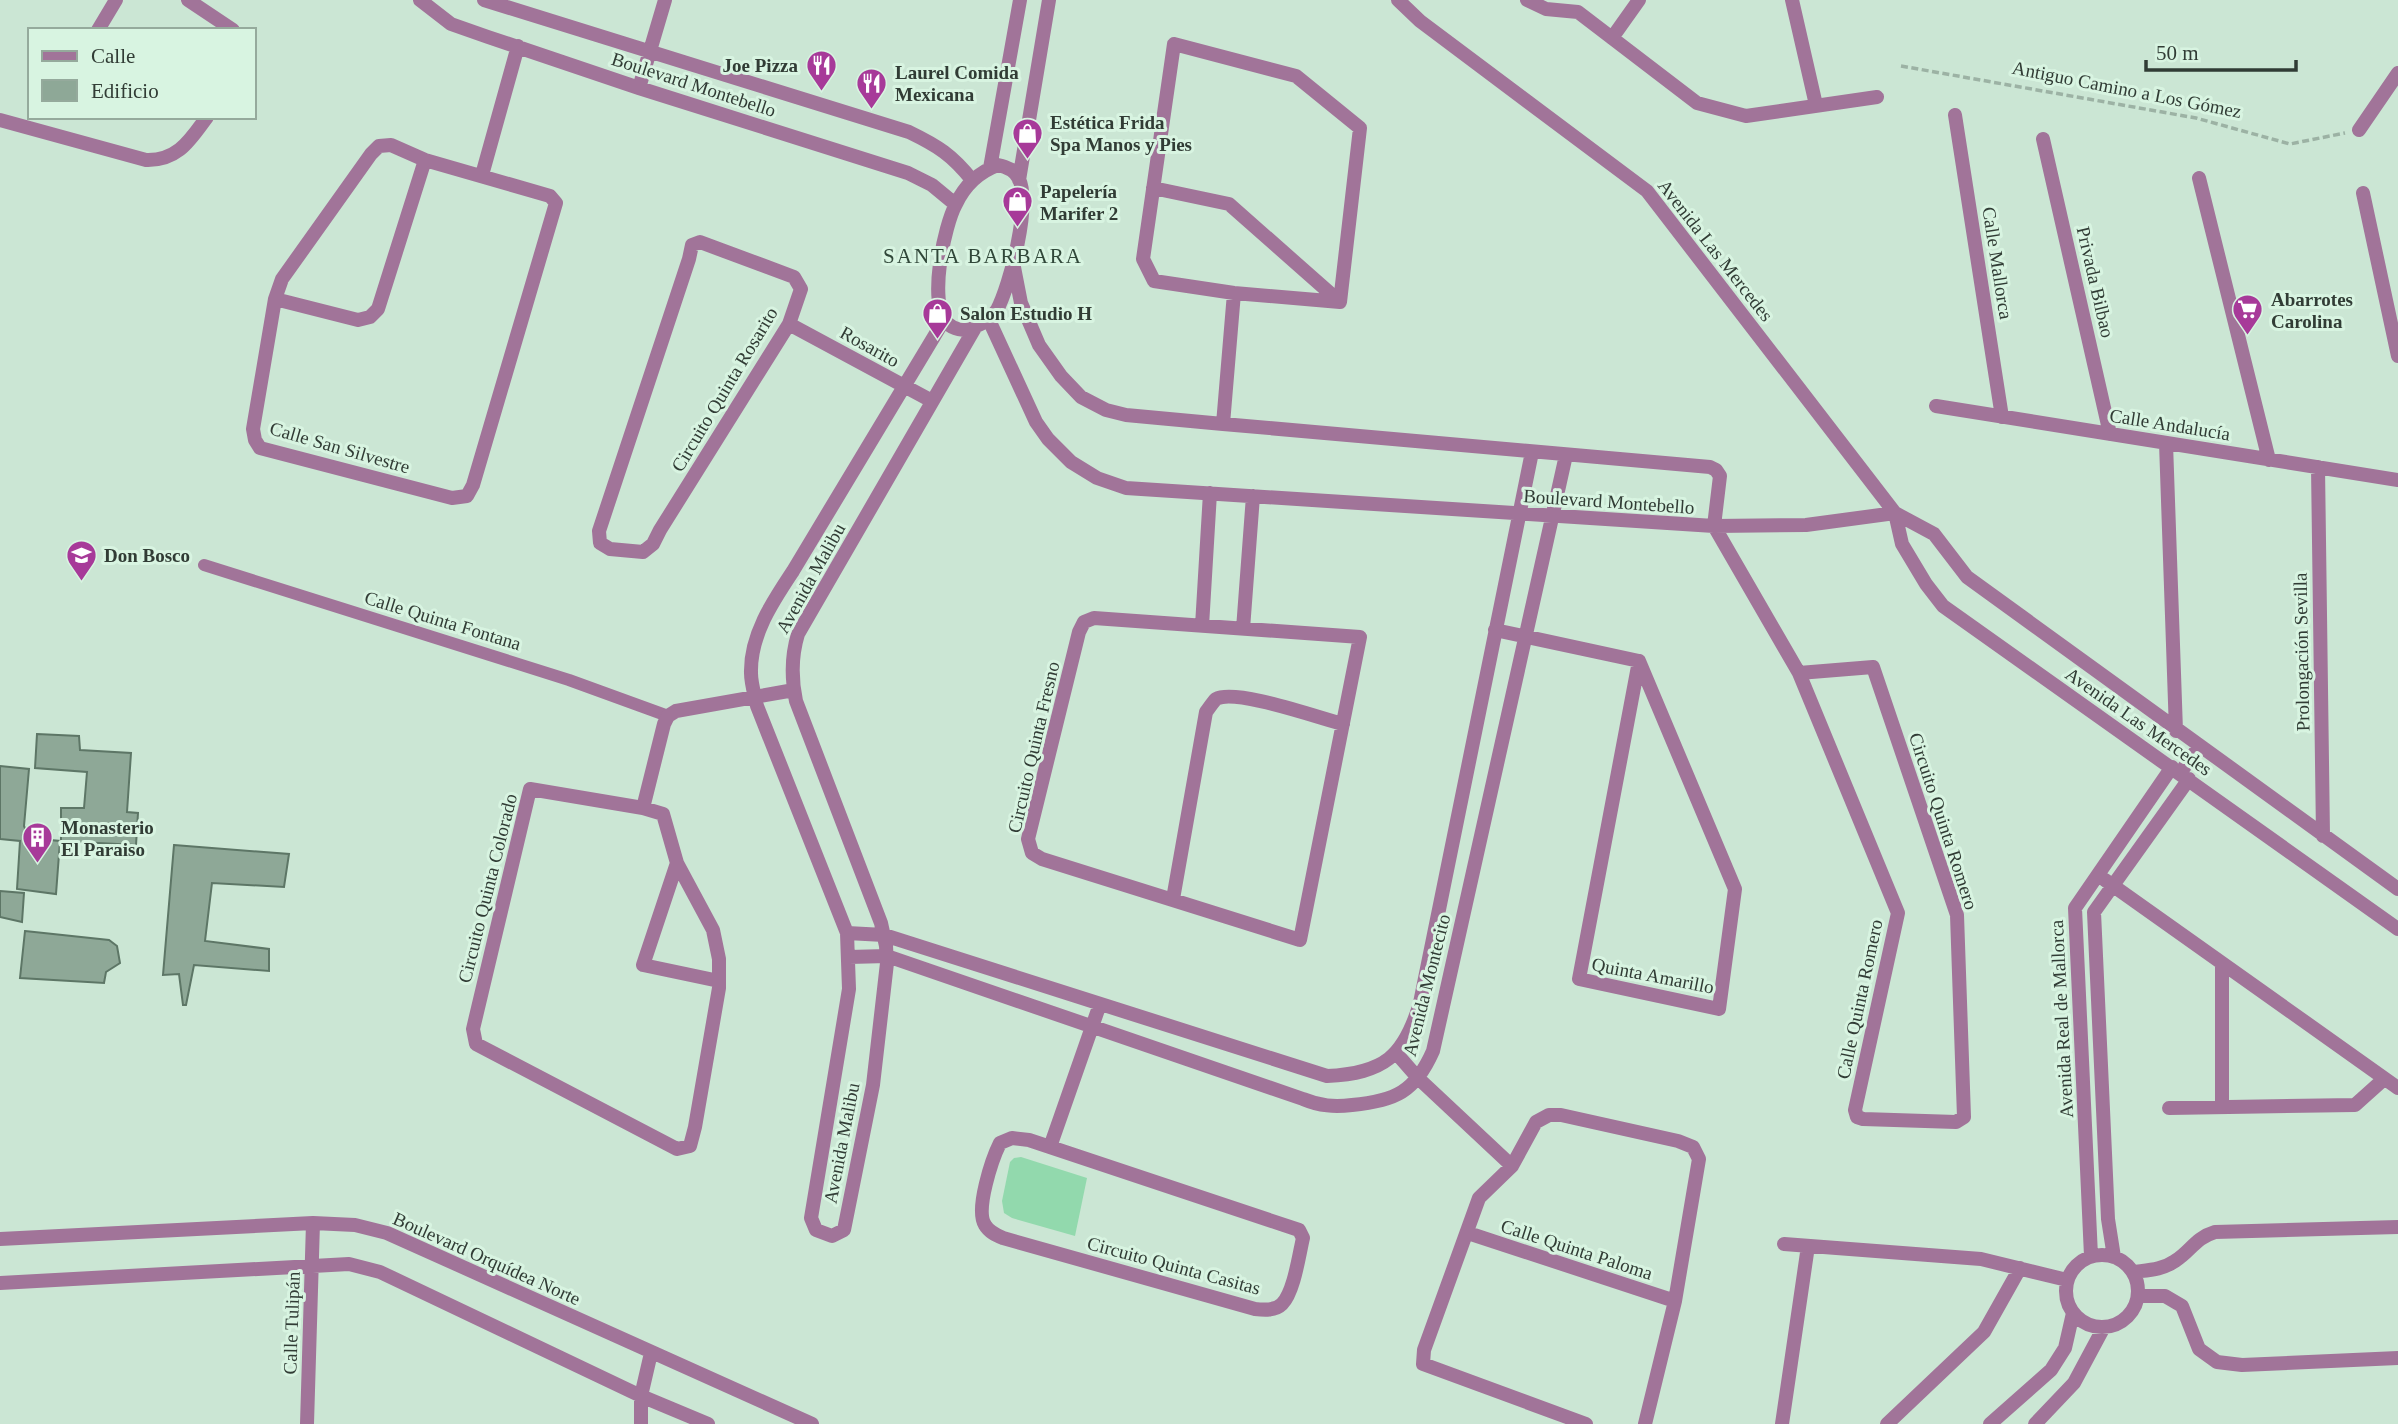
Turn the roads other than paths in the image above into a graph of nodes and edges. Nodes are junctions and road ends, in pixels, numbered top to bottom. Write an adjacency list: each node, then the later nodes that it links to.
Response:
1 (116, 0): 12 (street)
2 (188, 0): 13 (street)
3 (420, 0): 15 (street, Boulevard Montebello)
4 (484, 0): 16 (street, Boulevard Montebello)
5 (666, 0): 16 (street)
6 (1020, 0): 28 (street)
7 (1049, 0): 32 (street)
8 (1398, 0): 58 (street, Avenida Las Mercedes)
9 (1527, 0): 14 (street)
10 (1639, 0): 14 (street)
11 (1792, 0): 20 (street)
12 (99, 28)
13 (230, 28)
14 (1612, 38): 20 (street)
15 (518, 46): 18 (street, Boulevard Montebello); 29 (street)
16 (649, 53): 18 (street); 31 (street, Boulevard Montebello)
17 (2398, 73): 25 (street)
18 (639, 88): 35 (street, Boulevard Montebello)
19 (1877, 97): 20 (street)
20 (1816, 105)
21 (1955, 115): 47 (street, Calle Mallorca)
22 (205, 119): 24 (street)
23 (0, 120): 24 (street)
24 (33, 122)
25 (2359, 130)
26 (2043, 139): 49 (street, Privada Bilbao)
27 (425, 160): 29 (street, Calle San Silvestre); 38 (street, Calle San Silvestre); 38 (street)
28 (990, 168): 31 (street); 32 (street)
29 (482, 175): 38 (street, Calle San Silvestre)
30 (2200, 178): 53 (street)
31 (972, 180): 35 (street)
32 (1019, 180): 36 (street, Avenida Malibu)
33 (1153, 188): 37 (street); 39 (street); 39 (street)
34 (2363, 193): 43 (street)
35 (955, 204): 40 (street)
36 (1013, 262): 41 (street, Avenida Malibu); 48 (street, Boulevard Montebello)
37 (1234, 293): 39 (street); 48 (street)
38 (275, 299)
39 (1340, 302)
40 (944, 320): 41 (street); 44 (street, Avenida Malibu)
41 (982, 323): 45 (street, Avenida Malibu); 56 (street, Boulevard Montebello)
42 (789, 324): 42 (street, Circuito Quinta Rosarito); 44 (street, Rosarito)
43 (2398, 356)
44 (904, 387): 45 (street, Rosarito); 70 (street, Avenida Malibu)
45 (932, 401): 69 (street, Avenida Malibu)
46 (1936, 406): 47 (street, Calle Andalucía)
47 (2002, 417): 49 (street, Calle Andalucía)
48 (1223, 424): 51 (street, Boulevard Montebello)
49 (2110, 434): 50 (street, Calle Andalucía)
50 (2166, 443): 53 (street, Calle Andalucía); 73 (street)
51 (1532, 452): 52 (street, Boulevard Montebello); 59 (street, Avenida Montecito)
52 (1566, 455): 60 (street, Avenida Montecito); 61 (street, Boulevard Montebello)
53 (2269, 460): 54 (street, Calle Andalucía)
54 (2318, 467): 55 (street, Calle Andalucía); 77 (street, Prolongación Sevilla)
55 (2398, 480)
56 (1210, 493): 57 (street, Boulevard Montebello); 63 (street)
57 (1253, 496): 59 (street, Boulevard Montebello); 64 (street)
58 (1895, 513): 61 (street); 73 (street, Avenida Las Mercedes); 75 (street, Avenida Las Mercedes)
59 (1519, 514): 60 (street, Boulevard Montebello); 65 (street, Avenida Montecito)
60 (1553, 516): 61 (street, Boulevard Montebello); 66 (street, Avenida Montecito)
61 (1714, 526): 68 (street, Calle Quinta Romero)
62 (204, 565): 71 (lane, Calle Quinta Fontana)
63 (1202, 626): 64 (street, Circuito Quinta Fresno); 82 (street, Circuito Quinta Fresno)
64 (1244, 629): 72 (street, Circuito Quinta Fresno)
65 (1495, 630): 66 (street); 92 (street, Avenida Montecito)
66 (1525, 637): 67 (street); 93 (street, Avenida Montecito)
67 (1639, 661): 67 (street, Quinta Amarillo)
68 (1799, 673): 98 (street, Circuito Quinta Romero); 98 (street, Calle Quinta Romero)
69 (794, 690): 70 (street); 85 (street, Avenida Malibu)
70 (755, 697): 71 (street); 84 (street, Avenida Malibu)
71 (668, 716): 76 (street)
72 (1343, 724): 82 (street); 82 (street, Circuito Quinta Fresno)
73 (2176, 731): 74 (street, Avenida Las Mercedes)
74 (2199, 747): 75 (street); 77 (street, Avenida Las Mercedes)
75 (2180, 773): 79 (street, Avenida Real de Mallorca); 80 (street, Avenida Real de Mallorca); 83 (street, Avenida Las Mercedes)
76 (643, 808): 78 (street, Circuito Quinta Colorado); 89 (street, Circuito Quinta Colorado)
77 (2323, 836): 81 (street, Avenida Las Mercedes)
78 (677, 863): 89 (street, Circuito Quinta Colorado); 89 (street)
79 (2098, 875): 80 (street); 107 (street, Avenida Real de Mallorca)
80 (2113, 885): 88 (street); 108 (street, Avenida Real de Mallorca)
81 (2398, 889)
82 (1172, 899)
83 (2398, 929)
84 (847, 933): 85 (street, Avenida Montecito); 87 (street, Avenida Malibu)
85 (884, 935): 86 (street, Avenida Malibu); 90 (street, Avenida Montecito)
86 (887, 956): 87 (street, Avenida Montecito); 87 (street, Avenida Malibu); 91 (street, Avenida Montecito)
87 (849, 957)
88 (2222, 963): 94 (street); 96 (street)
89 (719, 981)
90 (1100, 1004): 91 (street); 92 (street, Avenida Montecito)
91 (1092, 1026): 93 (street, Avenida Montecito); 99 (street)
92 (1397, 1054): 93 (street)
93 (1418, 1078): 100 (street)
94 (2384, 1079): 95 (street); 96 (street)
95 (2398, 1088)
96 (2222, 1107): 97 (street)
97 (2169, 1108)
98 (1964, 1117)
99 (1050, 1147): 99 (street, Circuito Quinta Casitas)
100 (1512, 1166): 103 (street, Calle Quinta Paloma); 115 (street, Calle Quinta Paloma)
101 (313, 1223): 104 (street, Boulevard Orquídea Norte); 109 (street, Calle Tulipán); 118 (street, Boulevard Orquídea Norte)
102 (2398, 1227): 111 (street)
103 (1468, 1233): 115 (street, Calle Quinta Paloma); 125 (street, Calle Quinta Paloma)
104 (0, 1239)
105 (1784, 1244): 106 (street)
106 (1808, 1246): 110 (street); 127 (street)
107 (2091, 1256): 108 (street); 112 (street)
108 (2114, 1257): 111 (street)
109 (312, 1265): 113 (street); 120 (street); 121 (street, Calle Tulipán)
110 (2020, 1268): 112 (street); 128 (street)
111 (2133, 1272): 114 (street)
112 (2067, 1280): 116 (street)
113 (0, 1283)
114 (2138, 1296): 117 (street); 119 (street)
115 (1675, 1301): 126 (street, Calle Quinta Paloma)
116 (2073, 1313): 117 (street); 129 (street)
117 (2104, 1327): 130 (street)
118 (651, 1353): 120 (street); 124 (street, Boulevard Orquídea Norte)
119 (2398, 1358)
120 (641, 1396): 122 (street); 123 (street)
121 (307, 1424)
122 (641, 1424)
123 (708, 1424)
124 (812, 1424)
125 (1586, 1424)
126 (1645, 1424)
127 (1782, 1424)
128 (1887, 1424)
129 (1990, 1424)
130 (2035, 1424)

